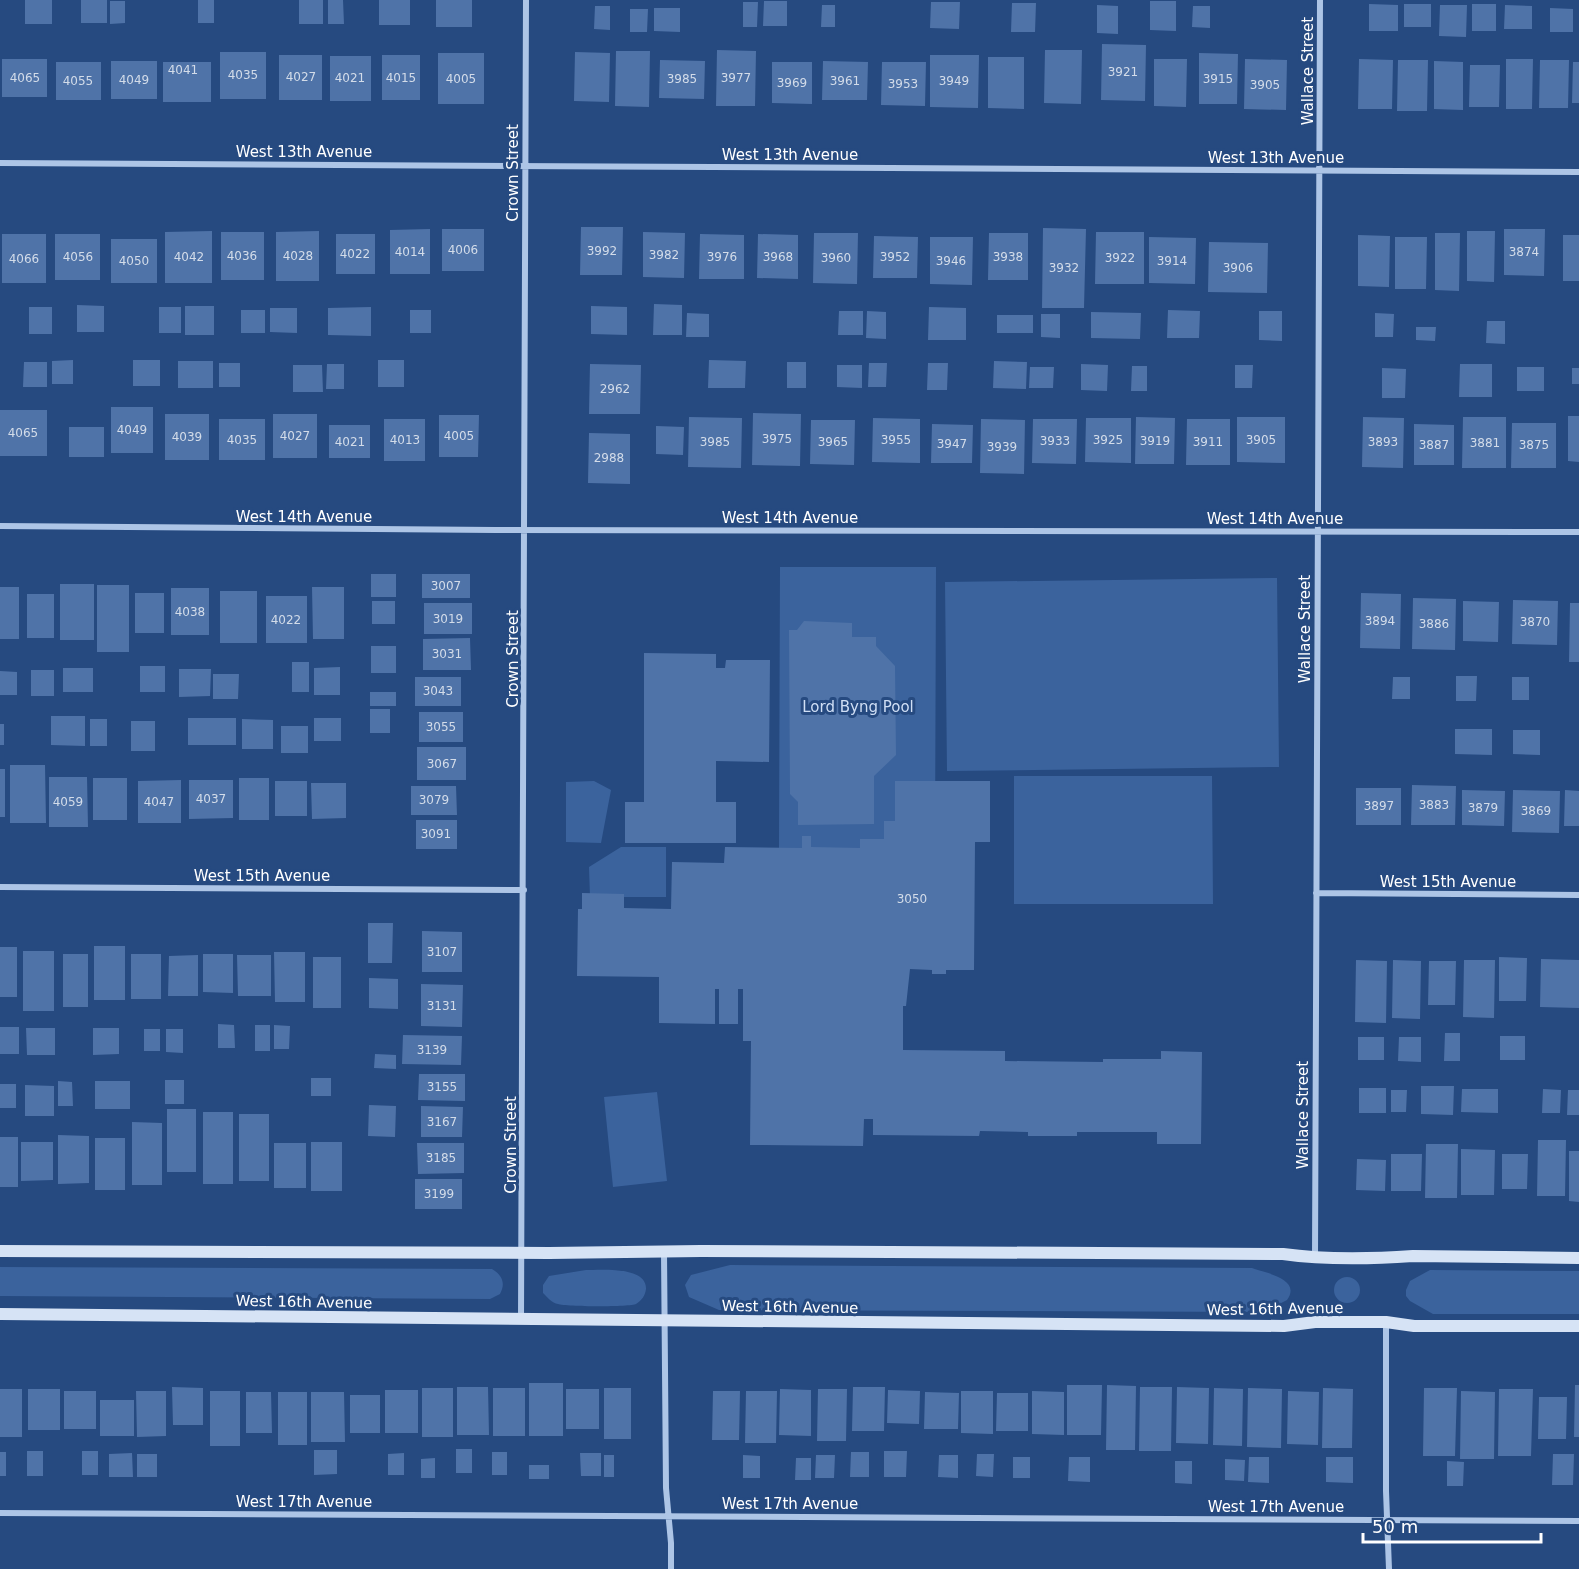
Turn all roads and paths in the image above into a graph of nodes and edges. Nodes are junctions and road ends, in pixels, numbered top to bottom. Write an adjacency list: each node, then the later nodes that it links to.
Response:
1 (526, 0): 4 (street, Crown Street)
2 (1320, 0): 5 (street, Wallace Street)
3 (0, 163): 4 (street, West 13th Avenue)
4 (525, 165): 5 (street, West 13th Avenue); 8 (street, Crown Street)
5 (1320, 170): 6 (street, West 13th Avenue); 9 (street, Wallace Street)
6 (1579, 172)
7 (0, 526): 8 (street, West 14th Avenue)
8 (525, 530): 9 (street, West 14th Avenue); 12 (street, Crown Street)
9 (1317, 531): 10 (street, West 14th Avenue); 13 (street, Wallace Street)
10 (1579, 532)
11 (0, 887): 12 (street, West 15th Avenue)
12 (524, 890): 17 (street, Crown Street)
13 (1316, 893): 14 (street, West 15th Avenue); 18 (street, Wallace Street)
14 (1579, 895)
15 (0, 1251): 17 (main road)
16 (664, 1251): 17 (main road); 18 (main road); 22 (street)
17 (522, 1252): 21 (street, Crown Street)
18 (1315, 1258): 19 (main road)
19 (1579, 1258)
20 (0, 1314): 21 (main road, West 16th Avenue)
21 (521, 1319): 22 (main road, West 16th Avenue)
22 (664, 1321): 23 (main road, West 16th Avenue); 26 (street)
23 (1386, 1322): 24 (main road, West 16th Avenue); 27 (street)
24 (1579, 1326)
25 (0, 1512): 26 (street, West 17th Avenue)
26 (668, 1515): 27 (street, West 17th Avenue); 29 (street)
27 (1388, 1520): 28 (street, West 17th Avenue); 30 (street)
28 (1579, 1521)
29 (671, 1569)
30 (1389, 1569)

